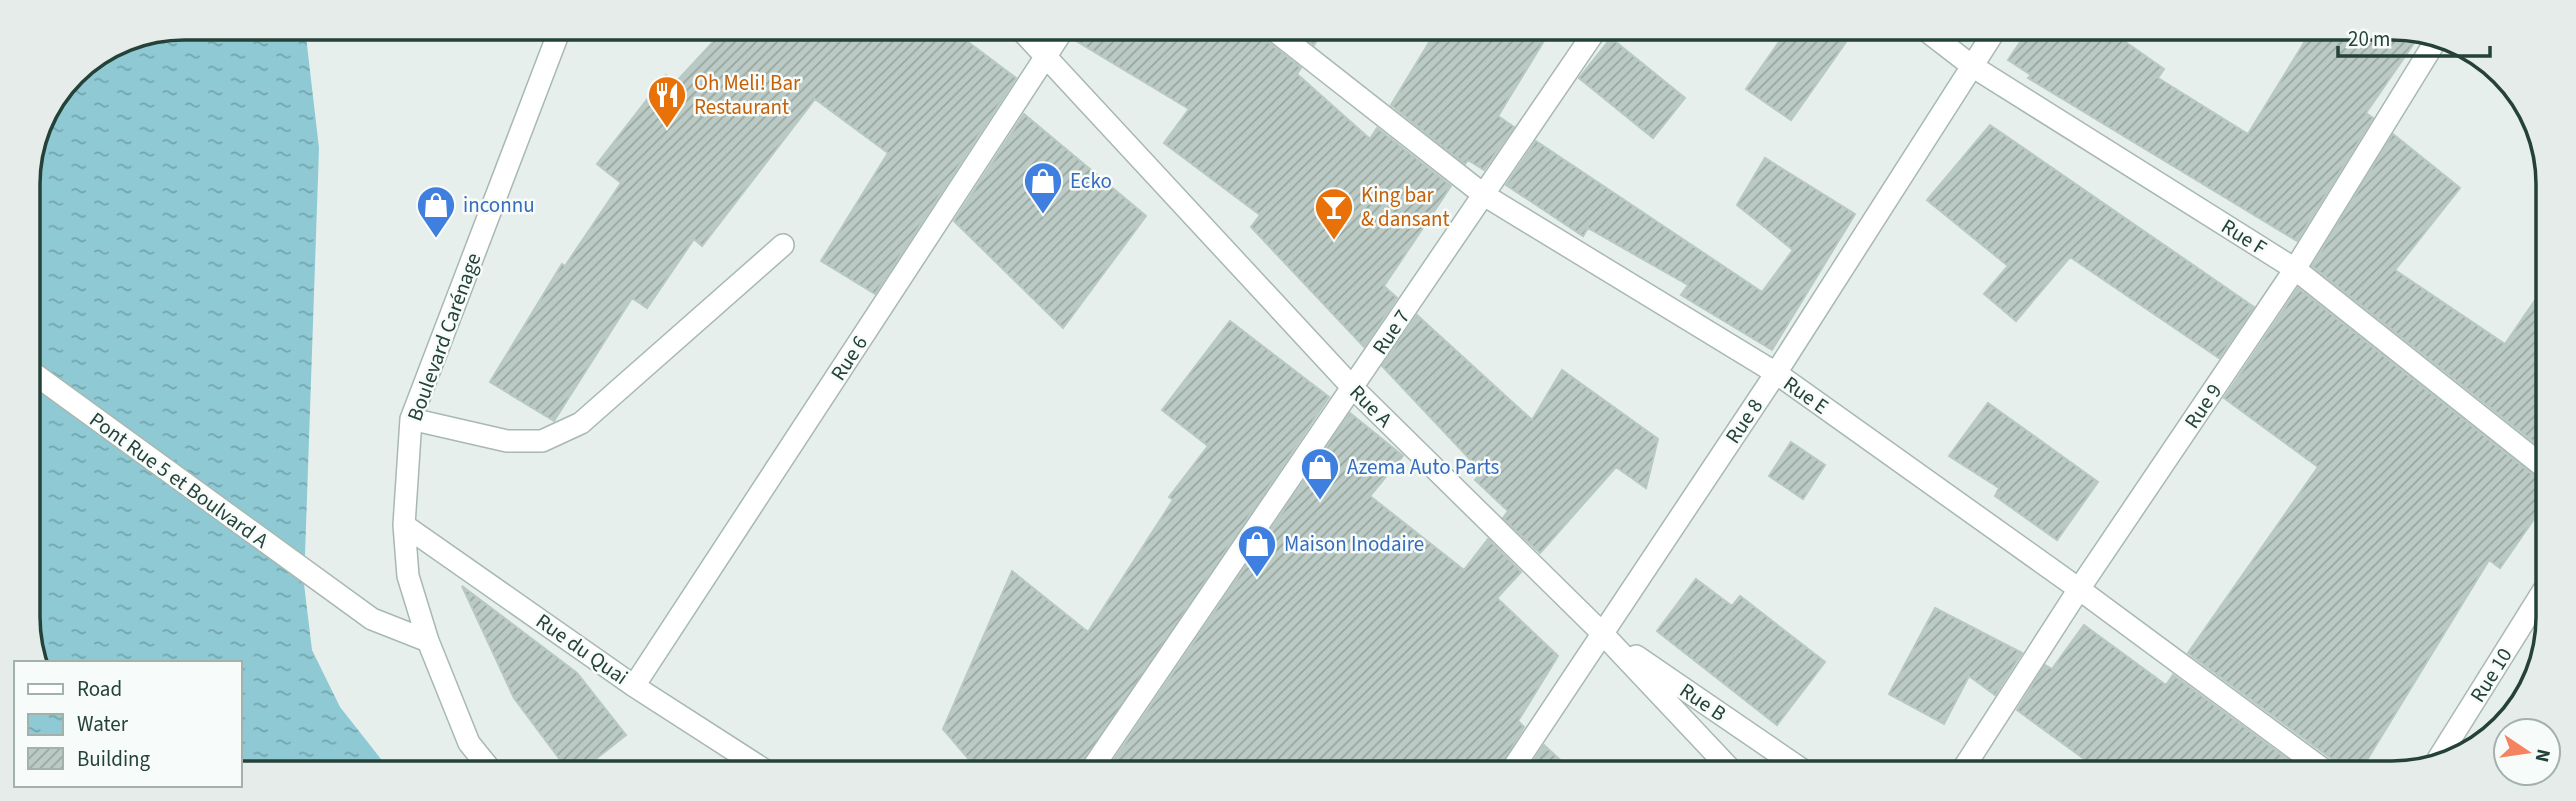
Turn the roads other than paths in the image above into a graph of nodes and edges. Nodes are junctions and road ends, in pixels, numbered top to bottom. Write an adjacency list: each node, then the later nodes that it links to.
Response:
1 (1287, 40): 11 (street, Rue E)
2 (1589, 40): 11 (street, Rue 7)
3 (1939, 40): 10 (street, Rue F)
4 (1989, 40): 10 (street, Rue 8)
5 (555, 41): 17 (street, Boulevard Carénage)
6 (1032, 41): 9 (street, Rue A)
7 (1056, 41): 9 (street, Rue 6)
8 (2432, 46): 13 (street, Rue 9)
9 (1047, 56): 16 (street, Rue A); 24 (street, Rue 6)
10 (1972, 66): 13 (street, Rue F); 14 (street, Rue 8)
11 (1484, 195): 14 (street, Rue E); 16 (street, Rue 7)
12 (783, 245): 17 (street)
13 (2295, 270): 18 (street, Rue F); 20 (street, Rue 9)
14 (1776, 373): 20 (street, Rue E); 22 (street, Rue 8)
15 (41, 378): 23 (street, Pont Rue 5 et Boulvard A)
16 (1353, 388): 22 (street, Rue A); 33 (street, Rue 7)
17 (411, 419): 19 (street, Boulevard Carénage)
18 (2536, 461)
19 (404, 525): 23 (street, Boulevard Carénage); 24 (street, Rue du Quai)
20 (2079, 589): 29 (street, Rue 9); 30 (street, Rue E)
21 (2536, 602): 25 (street, Rue 10)
22 (1601, 632): 26 (street, Rue 8); 27 (street, Rue A); 28 (street, Rue B)
23 (428, 641): 31 (street, Boulevard Carénage)
24 (634, 686): 32 (street, Rue du Quai)
25 (2443, 751)
26 (1518, 760)
27 (1722, 760)
28 (1788, 760)
29 (1969, 760)
30 (2312, 760)
31 (484, 761)
32 (750, 761)
33 (1097, 761)

